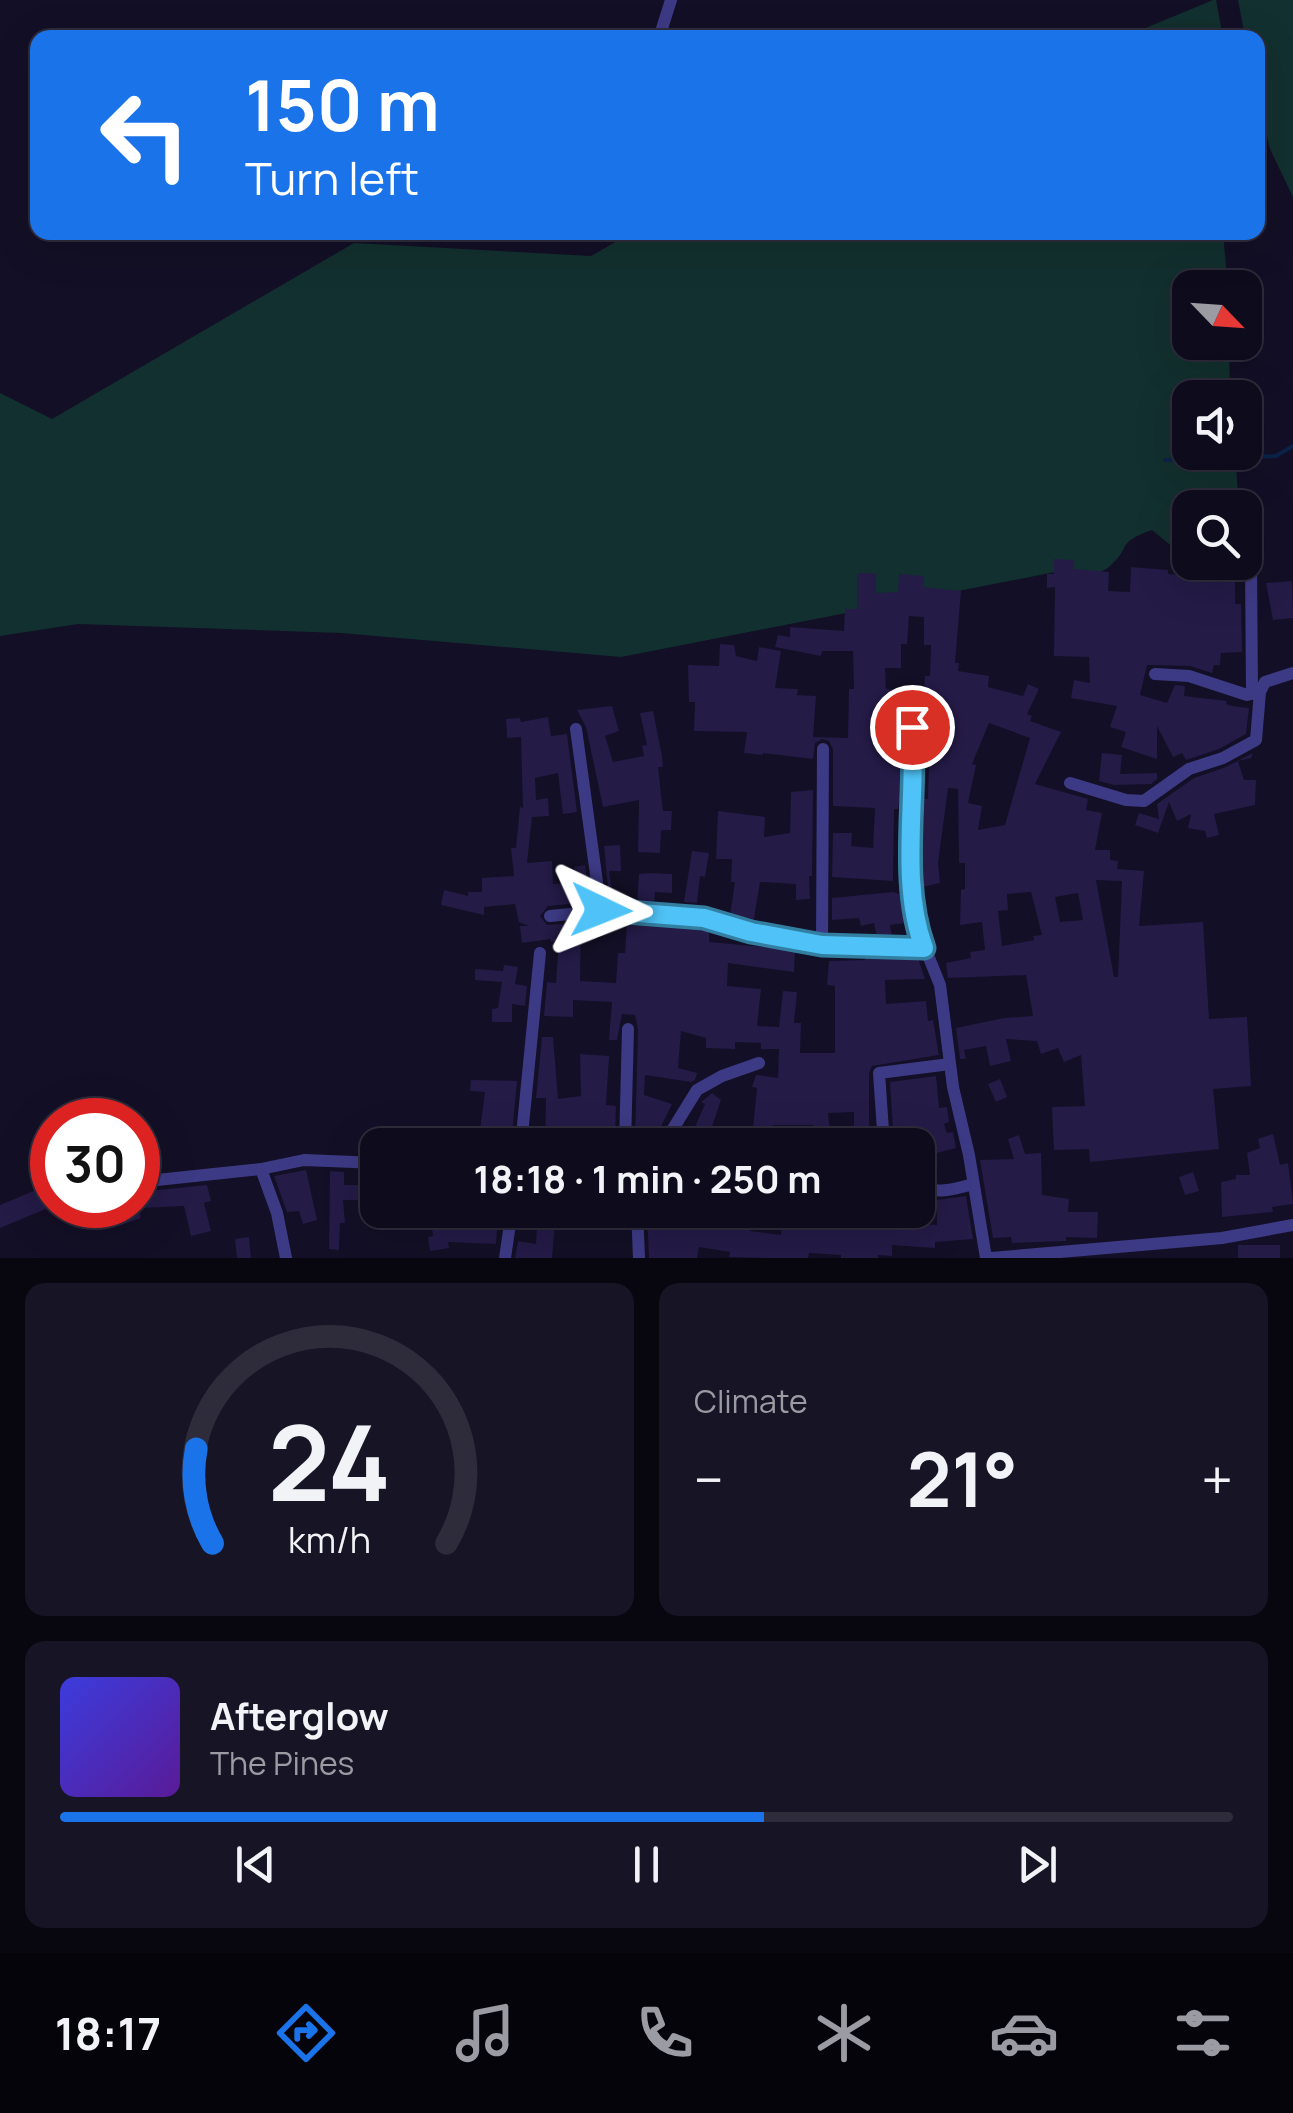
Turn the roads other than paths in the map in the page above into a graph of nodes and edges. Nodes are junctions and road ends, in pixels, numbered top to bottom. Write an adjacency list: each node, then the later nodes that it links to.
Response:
1 (671, 0): 2 (street)
2 (662, 30)
3 (1252, 580): 6 (street)
4 (1293, 673): 6 (street)
5 (1155, 674): 6 (street)
6 (1256, 693): 10 (street)
7 (912, 727): 14 (street)
8 (576, 729): 11 (street)
9 (823, 749): 13 (street)
10 (1070, 783)
11 (601, 910): 12 (street); 13 (street)
12 (550, 916)
13 (822, 945): 14 (street)
14 (924, 948): 18 (street)
15 (540, 953): 19 (street)
16 (628, 1029): 20 (street)
17 (759, 1063): 21 (street)
18 (950, 1064): 22 (street); 26 (street)
19 (524, 1128)
20 (626, 1128)
21 (674, 1128)
22 (883, 1128)
23 (360, 1162): 24 (street)
24 (261, 1169): 25 (street); 31 (street)
25 (160, 1180)
26 (973, 1184): 27 (street); 34 (street)
27 (935, 1190)
28 (1293, 1225): 34 (street)
29 (509, 1228): 32 (street)
30 (638, 1228): 33 (street)
31 (286, 1258)
32 (505, 1258)
33 (639, 1258)
34 (988, 1258)

